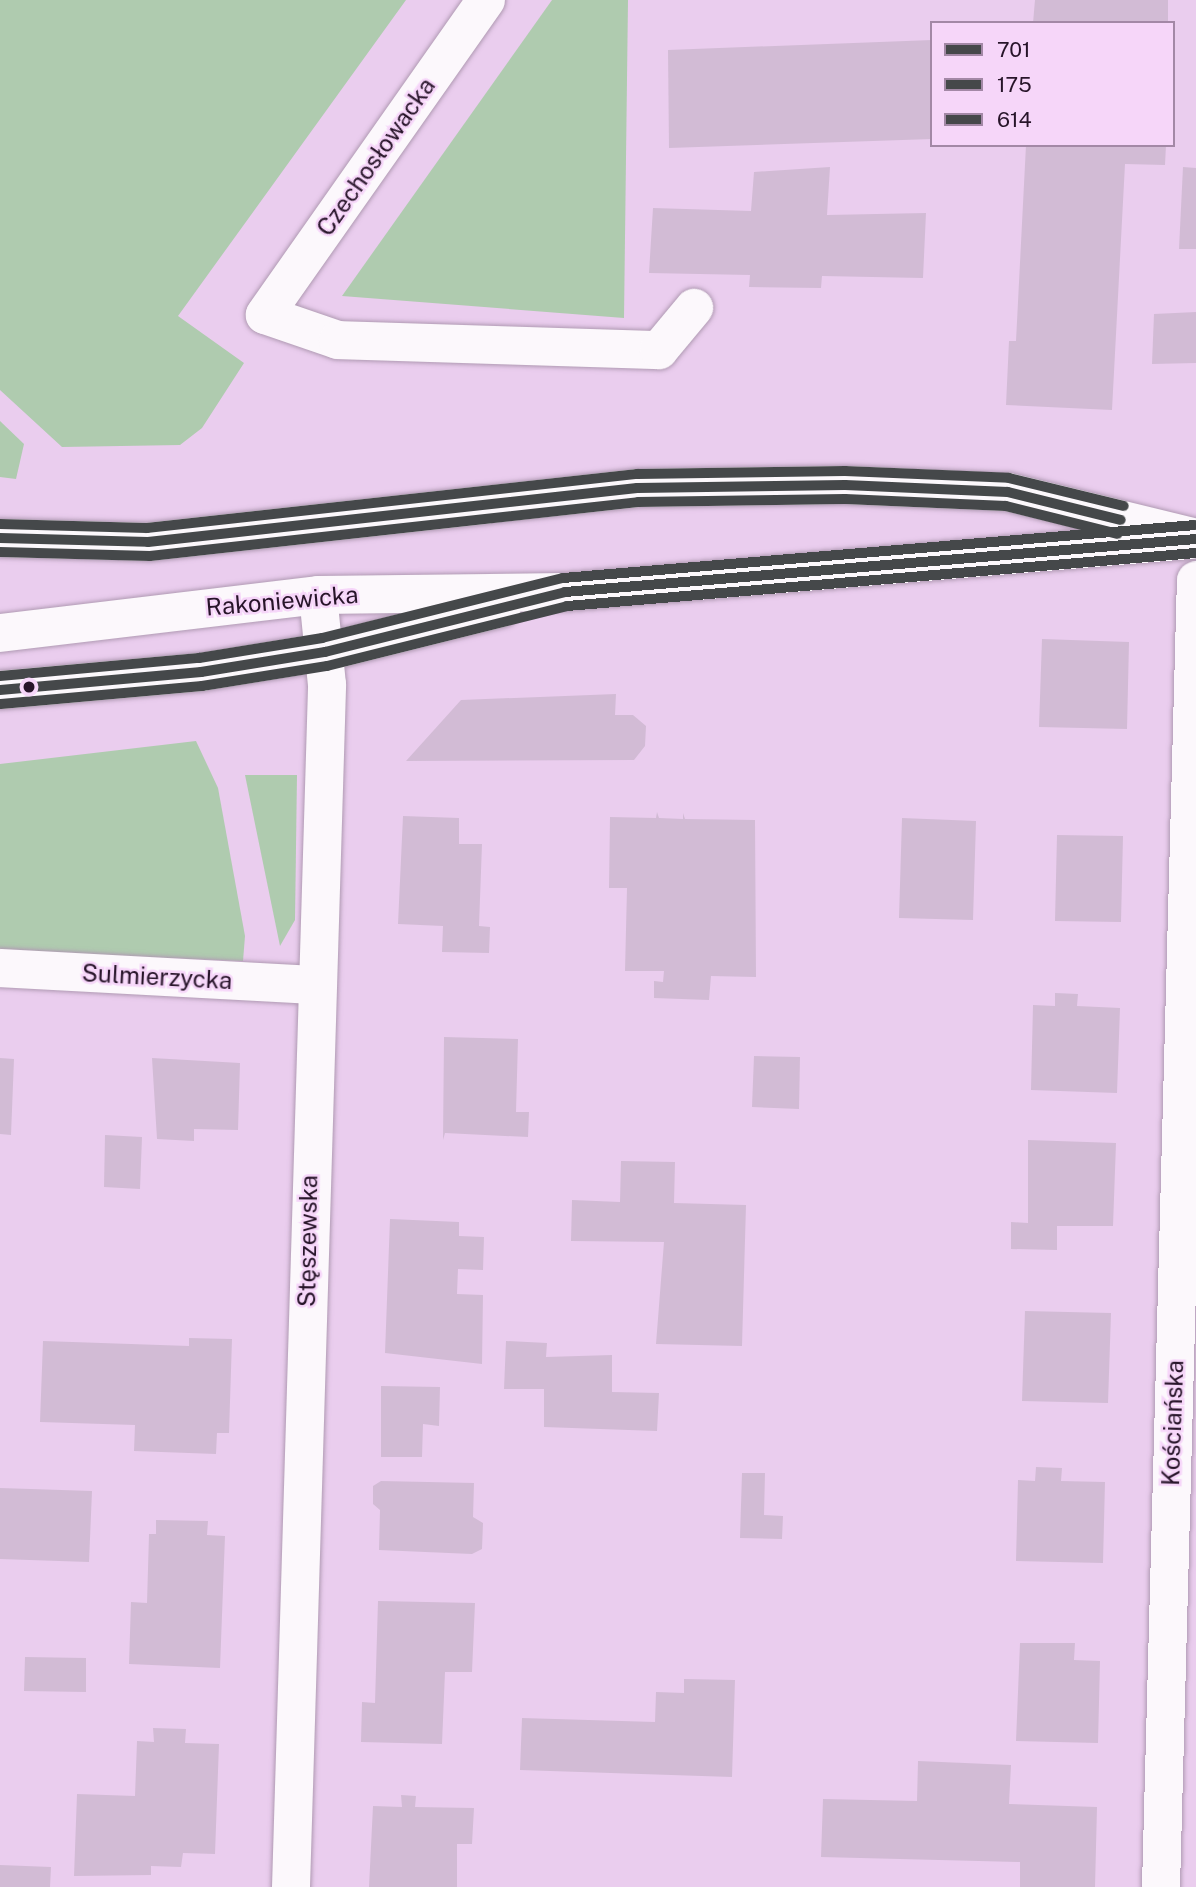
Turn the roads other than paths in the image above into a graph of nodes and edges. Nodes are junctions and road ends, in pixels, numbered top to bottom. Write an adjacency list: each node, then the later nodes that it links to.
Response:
1 (486, 0): 2 (street, Czechosłowacka)
2 (694, 308)
3 (0, 538): 4 (street)
4 (1196, 539): 6 (street, Rakoniewicka)
5 (1196, 580): 14 (street, Kościańska)
6 (565, 592): 7 (street, Rakoniewicka); 9 (street, Rakoniewicka)
7 (318, 595): 8 (street, Rakoniewicka); 9 (street, Stęszewska)
8 (0, 634)
9 (325, 652): 10 (street, Rakoniewicka); 12 (street, Stęszewska)
10 (0, 690)
11 (0, 968): 12 (street, Sulmierzycka)
12 (314, 985): 13 (street, Stęszewska)
13 (291, 1887)
14 (1161, 1887)

